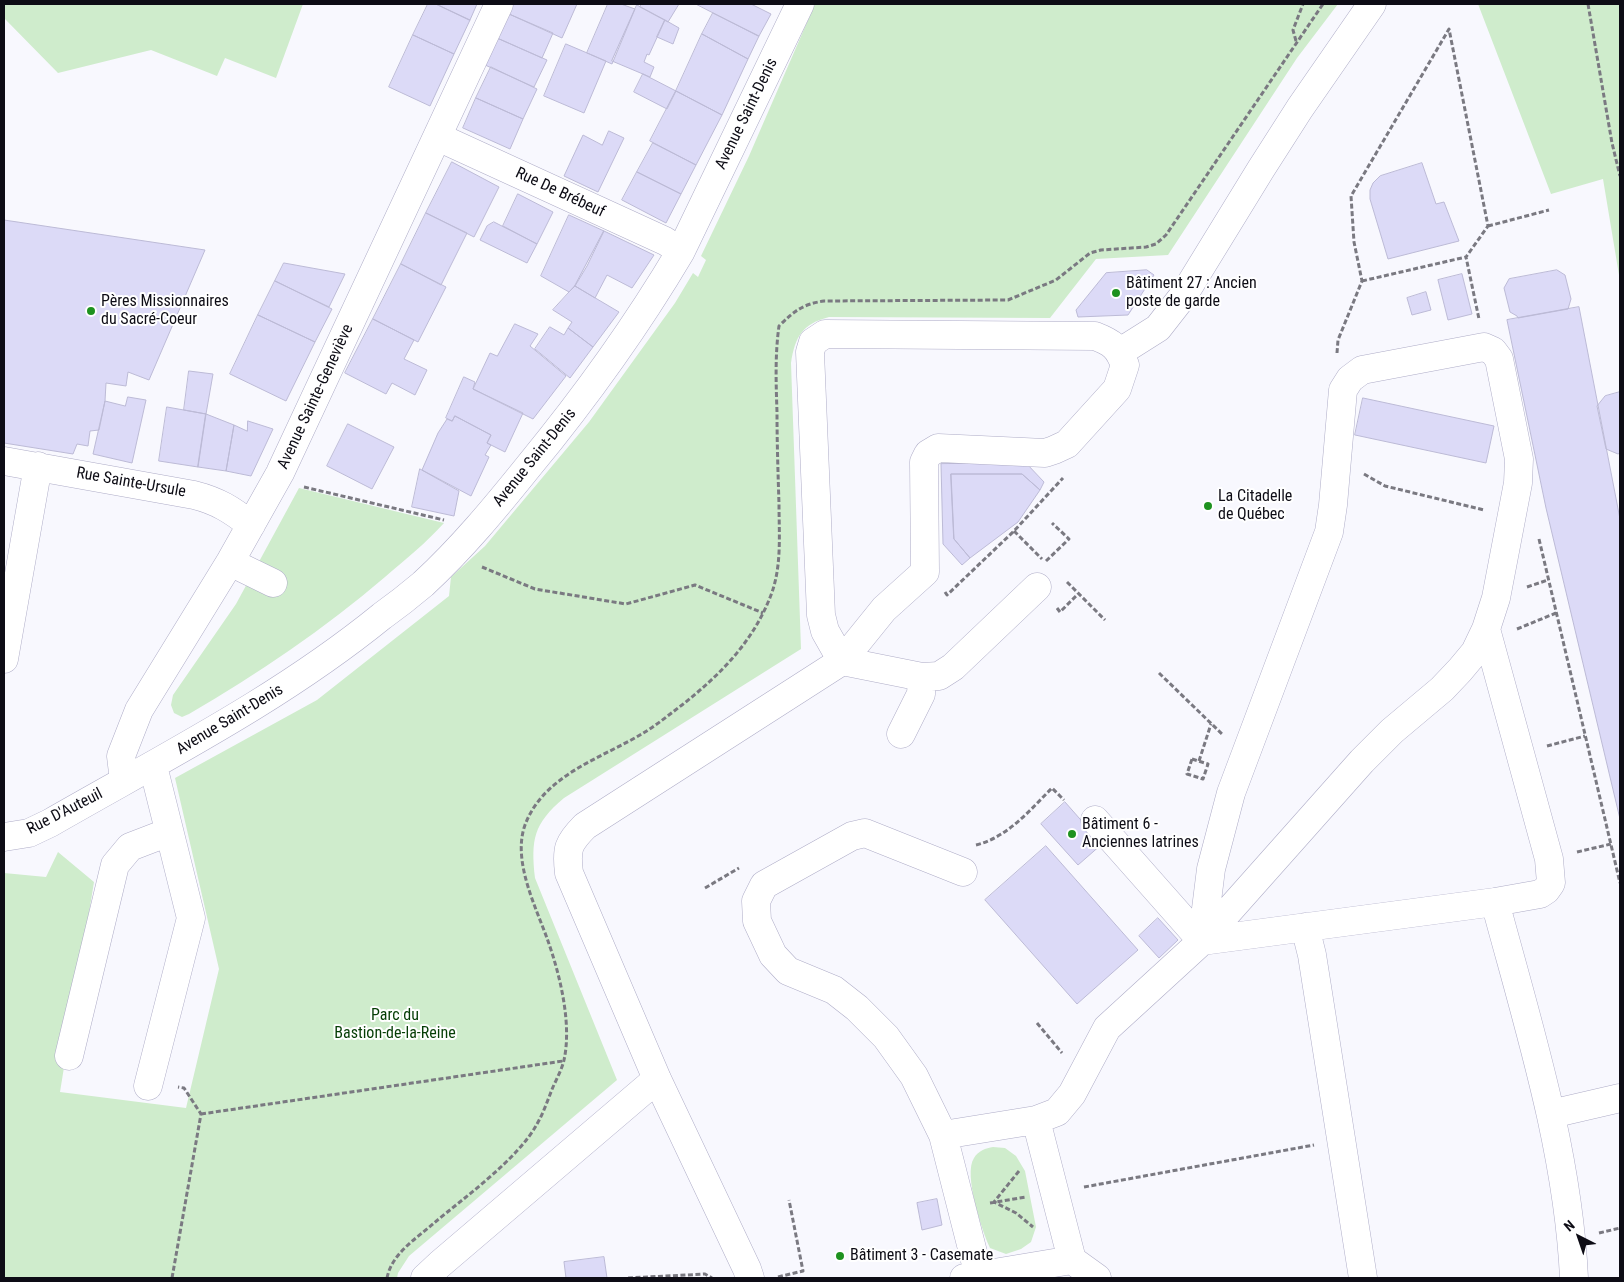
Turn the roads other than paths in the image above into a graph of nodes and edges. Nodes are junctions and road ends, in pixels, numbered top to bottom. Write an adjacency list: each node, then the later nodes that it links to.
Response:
1 (499, 4): 4 (street, Avenue Sainte-Geneviève)
2 (1372, 4): 6 (street)
3 (796, 5): 5 (street, Avenue Saint-Denis)
4 (438, 137): 5 (street, Rue De Brébeuf); 9 (street, Avenue Sainte-Geneviève)
5 (681, 251): 18 (street, Avenue Saint-Denis)
6 (1120, 352): 15 (street); 15 (street)
7 (4, 461): 8 (street, Rue Sainte-Ursule)
8 (38, 466): 9 (street, Rue Sainte-Ursule); 14 (street)
9 (251, 525): 10 (street, Avenue Sainte-Geneviève)
10 (230, 562): 11 (street); 19 (street, Avenue Sainte-Geneviève)
11 (273, 584)
12 (1037, 587): 16 (street)
13 (1487, 635): 24 (street); 26 (street); 26 (street)
14 (4, 659)
15 (842, 661): 16 (street); 28 (street)
16 (922, 677): 17 (street)
17 (901, 734)
18 (153, 766): 19 (street, Avenue Saint-Denis); 21 (street)
19 (124, 781): 22 (street, Rue D'Auteuil)
20 (1095, 820): 26 (street)
21 (169, 832): 27 (street); 29 (street)
22 (4, 837)
23 (963, 872): 33 (street)
24 (1495, 902): 25 (street); 31 (street)
25 (1305, 927): 26 (street); 39 (street)
26 (1202, 941): 32 (street)
27 (69, 1056)
28 (657, 1079): 35 (street); 36 (street)
29 (148, 1086)
30 (1620, 1098): 31 (street)
31 (1551, 1114): 40 (street)
32 (1036, 1120): 33 (street); 34 (street)
33 (943, 1134): 37 (street)
34 (1072, 1260): 37 (street); 38 (street)
35 (425, 1278)
36 (750, 1278)
37 (974, 1278)
38 (1097, 1278)
39 (1363, 1278)
40 (1574, 1278)

